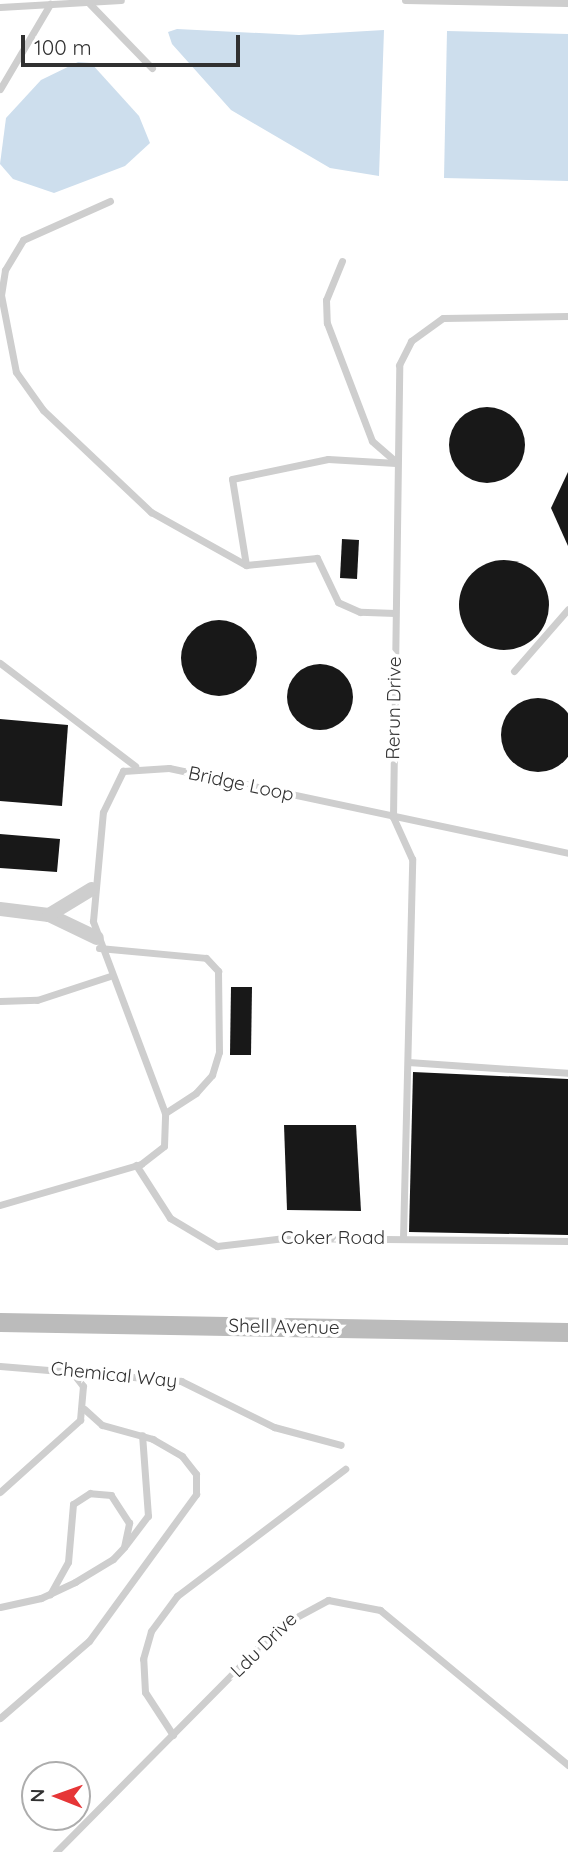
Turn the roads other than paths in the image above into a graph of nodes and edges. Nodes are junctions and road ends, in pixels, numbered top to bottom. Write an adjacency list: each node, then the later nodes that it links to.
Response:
1 (121, 0): 3 (lane)
2 (405, 0): 4 (lane)
3 (88, 2): 5 (lane); 7 (lane)
4 (568, 3)
5 (50, 4): 6 (lane); 8 (lane)
6 (0, 7)
7 (152, 68)
8 (0, 89)
9 (110, 201): 13 (lane)
10 (342, 261): 12 (lane)
11 (568, 316): 12 (lane, Rerun Drive)
12 (396, 463): 13 (lane); 15 (lane, Rerun Drive)
13 (246, 565): 15 (lane)
14 (568, 608): 17 (lane)
15 (395, 613): 19 (lane, Rerun Drive)
16 (0, 663): 18 (lane)
17 (514, 671)
18 (135, 766): 19 (lane, Bridge Loop); 21 (lane)
19 (393, 817): 20 (lane, Bridge Loop); 27 (lane, Rerun Drive)
20 (568, 853)
21 (92, 889): 23 (street); 24 (lane)
22 (0, 909): 23 (street)
23 (49, 915): 24 (street)
24 (98, 943): 25 (lane); 29 (lane)
25 (110, 976): 26 (lane); 29 (lane)
26 (0, 1002)
27 (408, 1062): 28 (lane); 32 (lane, Rerun Drive)
28 (568, 1073)
29 (165, 1113): 30 (lane)
30 (136, 1165): 31 (lane); 32 (lane, Coker Road)
31 (0, 1205)
32 (403, 1238): 33 (lane, Coker Road)
33 (568, 1241)
34 (0, 1322): 35 (street, Shell Avenue)
35 (568, 1332)
36 (0, 1366): 37 (lane, Chemical Way)
37 (69, 1369): 38 (lane); 40 (lane, Chemical Way)
38 (85, 1409): 39 (lane); 42 (lane)
39 (142, 1435): 43 (lane); 46 (lane)
40 (341, 1445)
41 (345, 1469): 47 (lane)
42 (0, 1492)
43 (124, 1547): 44 (lane); 44 (lane)
44 (50, 1594): 45 (lane)
45 (0, 1607)
46 (0, 1718)
47 (173, 1735): 48 (lane, Ldu Drive); 49 (lane, Ldu Drive)
48 (568, 1765)
49 (56, 1852)

